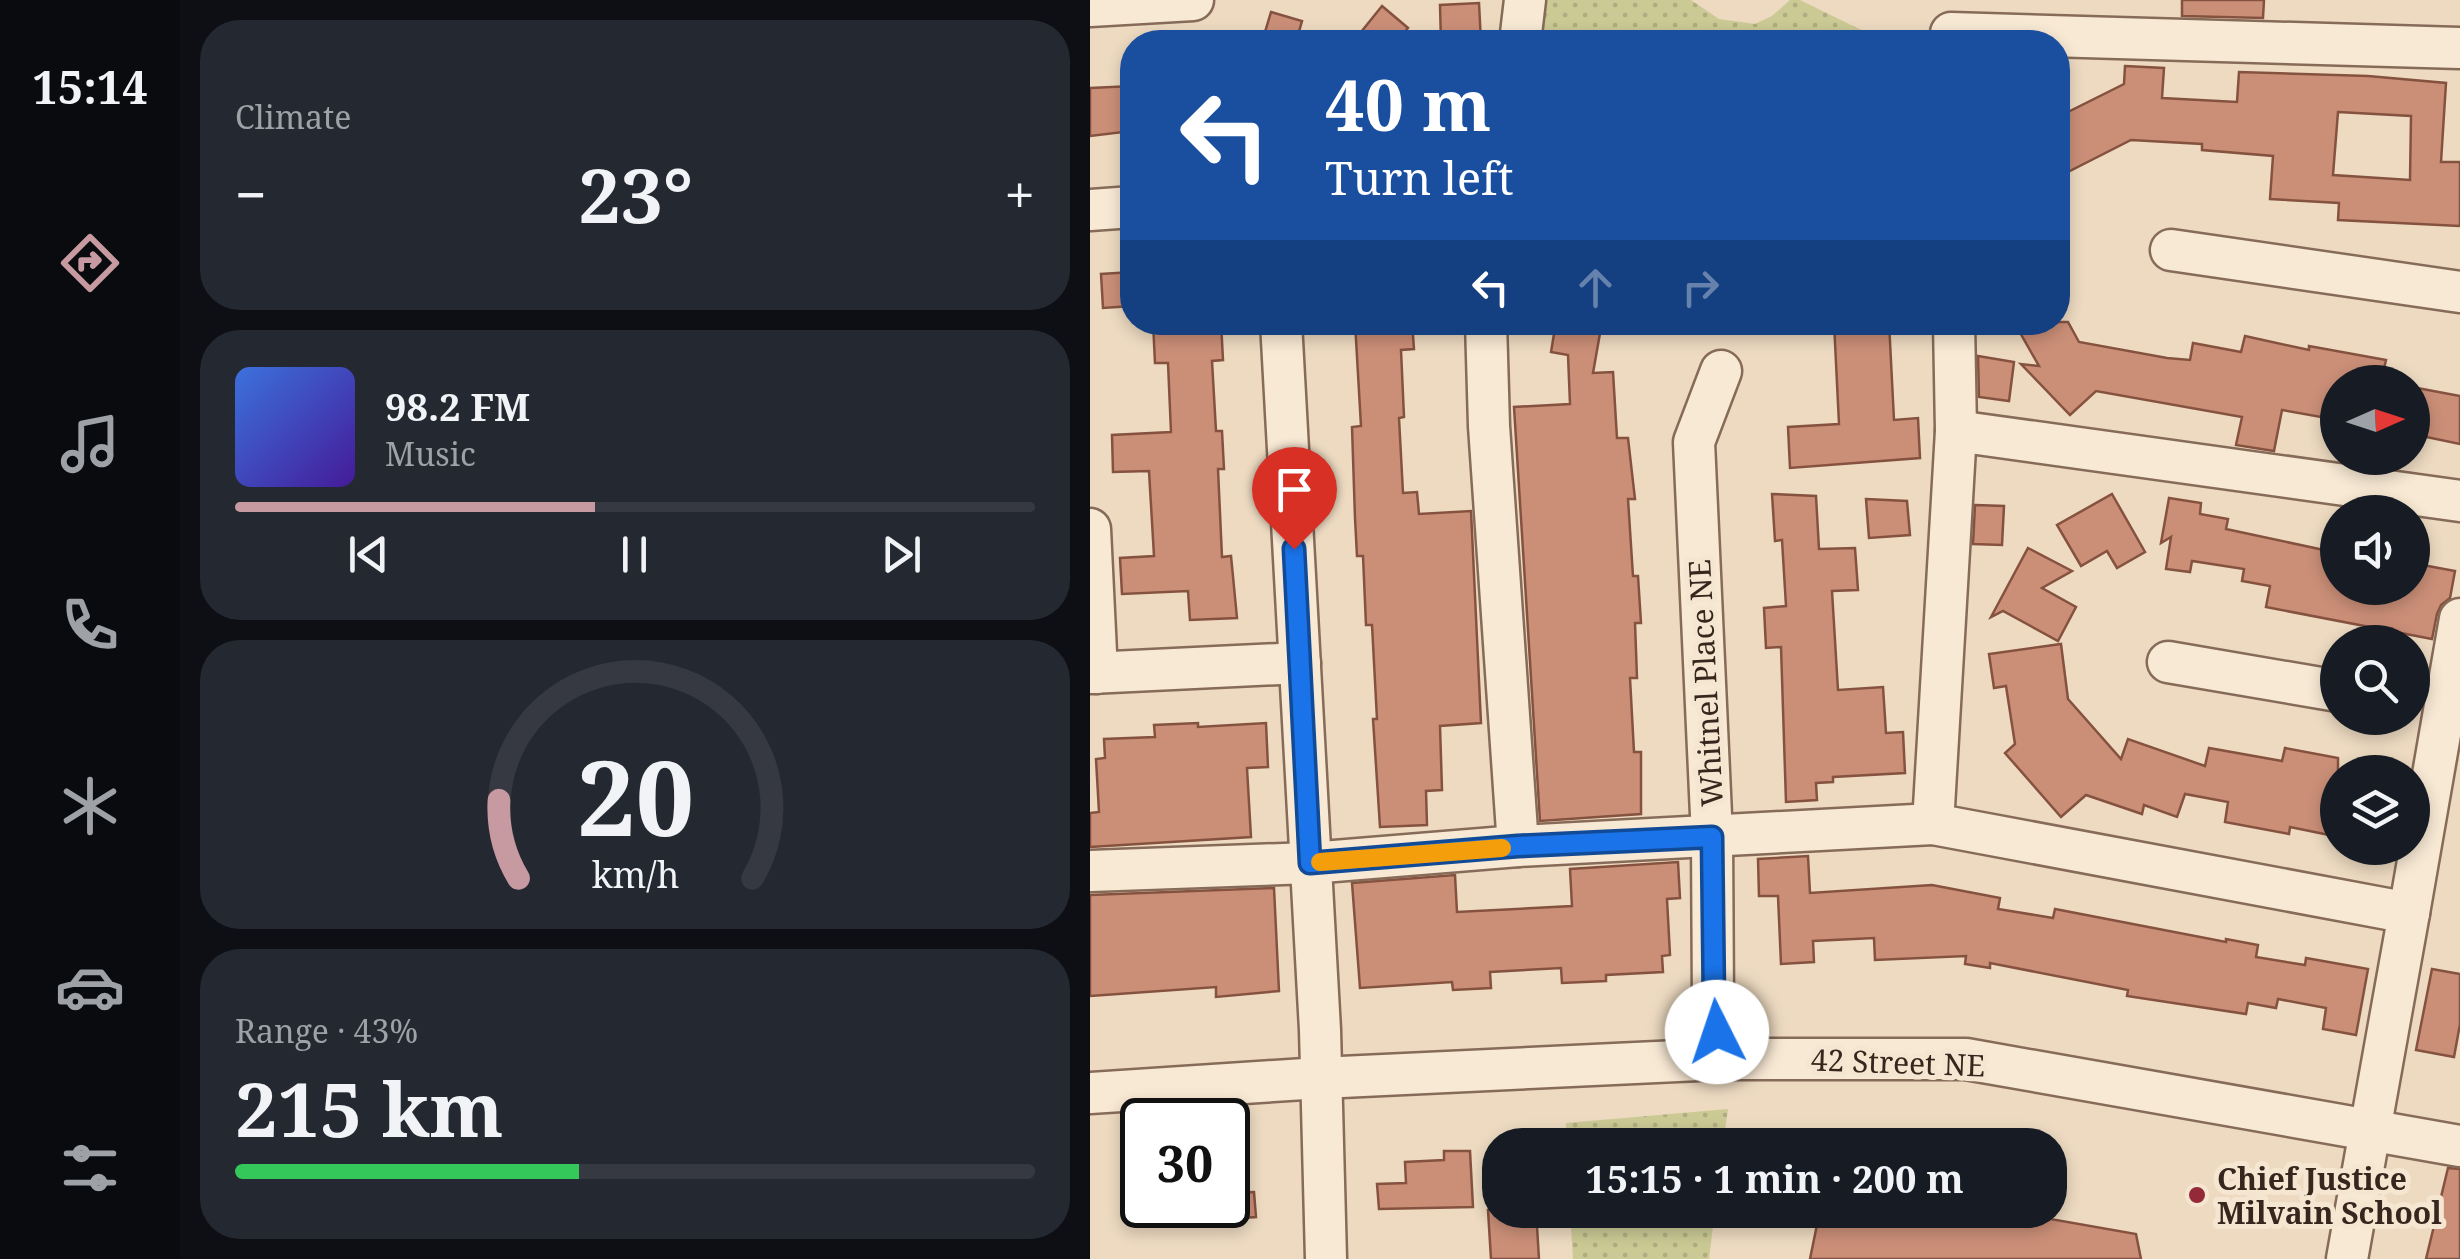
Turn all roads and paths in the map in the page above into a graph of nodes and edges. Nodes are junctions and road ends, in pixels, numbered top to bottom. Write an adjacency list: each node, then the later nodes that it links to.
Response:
1 (1193, 0): 3 (street)
2 (1526, 0): 5 (street)
3 (1090, 6)
4 (1950, 25): 6 (street)
5 (1522, 30)
6 (2061, 30)
7 (2070, 30): 8 (street)
8 (2460, 48)
9 (1120, 208): 10 (street)
10 (1090, 210)
11 (2170, 250): 12 (street)
12 (2460, 292)
13 (1283, 335): 21 (street)
14 (1486, 335): 28 (street)
15 (1954, 335): 17 (street)
16 (1721, 371): 27 (street, Whitnel Place NE)
17 (1956, 431): 18 (street); 26 (street)
18 (2460, 501)
19 (1090, 529): 23 (street)
20 (2460, 619): 25 (street)
21 (1300, 662): 23 (street); 29 (street)
22 (2168, 662): 24 (street)
23 (1093, 673)
24 (2320, 688)
25 (2439, 709): 31 (street)
26 (1932, 824): 27 (street); 31 (street)
27 (1712, 837): 28 (street); 32 (street, Whitnel Place NE)
28 (1518, 846): 29 (street)
29 (1310, 863): 30 (street); 33 (street)
30 (1090, 871)
31 (2409, 913): 35 (street)
32 (1720, 1059): 33 (street, 42 Street NE); 35 (street, 42 Street NE)
33 (1320, 1078): 34 (street, 42 Street NE); 37 (street)
34 (1090, 1093)
35 (2370, 1128): 36 (street, 42 Street NE); 38 (street)
36 (2460, 1146)
37 (1326, 1259)
38 (2347, 1259)

